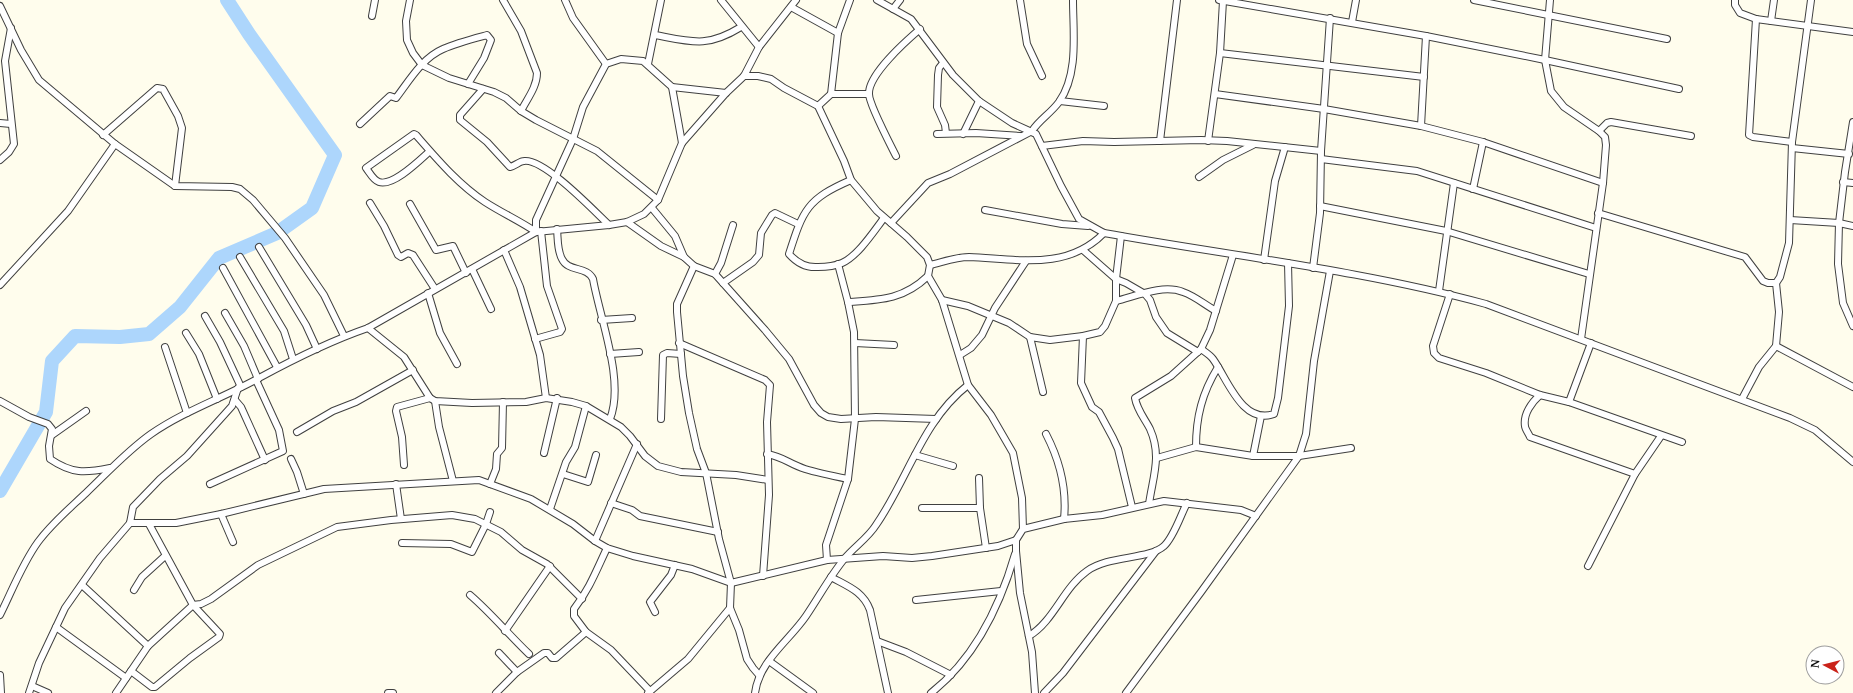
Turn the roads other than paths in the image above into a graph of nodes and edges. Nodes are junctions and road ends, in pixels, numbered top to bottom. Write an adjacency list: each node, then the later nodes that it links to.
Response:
1 (375, 0): 25 (street)
2 (410, 0): 46 (street)
3 (503, 0): 63 (street)
4 (661, 0): 36 (street)
5 (721, 0): 30 (street)
6 (796, 0): 22 (street)
7 (850, 0): 35 (street)
8 (877, 0): 23 (street)
9 (900, 0): 23 (street)
10 (1020, 0): 48 (street)
11 (1073, 0): 59 (street)
12 (1178, 0): 78 (street)
13 (1221, 0): 26 (street); 40 (street)
14 (1356, 0): 29 (street)
15 (1474, 0): 24 (street)
16 (1550, 0): 24 (street)
17 (1735, 0): 27 (street)
18 (1774, 0): 28 (street)
19 (1810, 0): 31 (street)
20 (569, 2): 43 (street)
21 (0, 6): 32 (street)
22 (791, 7): 35 (street); 39 (street)
23 (893, 9): 33 (street)
24 (1548, 15): 38 (street); 41 (street)
25 (372, 16)
26 (1330, 18): 29 (street); 45 (street)
27 (1756, 20): 28 (street); 84 (street)
28 (1771, 21): 31 (street)
29 (1352, 22): 37 (street)
30 (742, 27): 36 (street); 39 (street)
31 (1808, 27): 34 (street); 84 (street)
32 (11, 28): 66 (street); 74 (street)
33 (920, 29): 42 (street); 56 (street)
34 (1853, 32)
35 (838, 33): 55 (street)
36 (655, 35): 44 (street)
37 (1426, 36): 41 (street); 49 (street)
38 (1667, 39)
39 (759, 47): 47 (street)
40 (1220, 53): 45 (street); 57 (street)
41 (1545, 60): 53 (street); 70 (street)
42 (943, 63): 58 (street); 71 (street)
43 (606, 64): 44 (street); 77 (street)
44 (648, 64): 51 (street)
45 (1328, 64): 49 (street); 62 (street)
46 (422, 65): 50 (street); 50 (street); 67 (street)
47 (744, 76): 54 (street); 60 (street)
48 (1042, 76)
49 (1424, 77): 68 (street)
50 (468, 84): 52 (street)
51 (672, 88): 54 (street); 81 (street)
52 (484, 89): 63 (street); 93 (street)
53 (1679, 89)
54 (726, 93): 81 (street)
55 (830, 94): 56 (street); 60 (street)
56 (869, 94): 90 (street)
57 (1215, 94): 62 (street); 79 (street)
58 (979, 101): 69 (street); 73 (street)
59 (1060, 101): 61 (street); 69 (street)
60 (818, 106): 95 (street)
61 (1104, 106)
62 (1324, 110): 68 (street); 88 (street)
63 (521, 111): 77 (street)
64 (1853, 122): 89 (street)
65 (0, 123): 66 (street)
66 (11, 124): 92 (street)
67 (360, 124)
68 (1421, 126): 80 (street)
69 (1032, 131): 75 (street); 85 (street)
70 (1600, 131): 76 (street); 98 (street)
71 (946, 133): 72 (street); 73 (street)
72 (937, 134)
73 (963, 134): 75 (street)
74 (103, 135): 82 (street); 100 (street)
75 (1022, 136): 112 (street)
76 (1691, 136)
77 (573, 139): 93 (street); 102 (street)
78 (1160, 141): 79 (street); 85 (street)
79 (1208, 141): 83 (street)
80 (1483, 142): 98 (street); 101 (street)
81 (682, 143): 102 (street)
82 (115, 144): 100 (street); 148 (street)
83 (1255, 145): 86 (street); 94 (street)
84 (1792, 145): 89 (street); 110 (street)
85 (1042, 146): 117 (street)
86 (1285, 147): 88 (street); 131 (street)
87 (430, 151): 87 (street); 121 (street)
88 (1321, 151): 91 (street)
89 (1849, 154): 96 (street)
90 (896, 156)
91 (1321, 159): 97 (street); 105 (street)
92 (0, 160)
93 (556, 176): 115 (street); 121 (street)
94 (1198, 177)
95 (850, 180): 109 (street); 114 (street)
96 (1844, 182): 99 (street); 113 (street)
97 (1454, 183): 101 (street); 122 (street)
98 (1603, 183): 108 (street)
99 (1853, 183)
100 (175, 186): 167 (street)
101 (1472, 189): 119 (street)
102 (658, 200): 106 (street)
103 (370, 203): 149 (street)
104 (410, 204): 141 (street)
105 (1320, 206): 122 (street); 138 (street)
106 (652, 208): 111 (street); 129 (street)
107 (985, 210): 117 (street)
108 (1598, 213): 119 (street); 147 (street)
109 (884, 218): 112 (street); 134 (street)
110 (1790, 220): 113 (street); 147 (street)
111 (627, 222): 115 (street); 129 (street)
112 (890, 223): 135 (street)
113 (1839, 223): 118 (street); 164 (street)
114 (798, 224): 134 (street); 146 (street)
115 (609, 225): 120 (street)
116 (734, 225): 142 (street)
117 (1089, 226): 123 (street)
118 (1853, 226)
119 (1596, 228): 143 (street)
120 (557, 230): 121 (street); 163 (street)
121 (538, 231): 126 (street); 170 (street)
122 (1446, 231): 143 (street); 150 (street)
123 (1104, 233): 124 (street); 127 (street)
124 (1121, 236): 128 (street); 145 (street)
125 (259, 247): 178 (street)
126 (504, 250): 139 (street); 170 (street)
127 (1083, 250): 132 (street); 145 (street)
128 (1233, 255): 131 (street); 158 (street)
129 (684, 256): 136 (street)
130 (240, 257): 184 (street)
131 (1264, 260): 133 (street)
132 (1026, 261): 135 (street); 161 (street)
133 (1288, 263): 138 (street); 207 (street)
134 (838, 264): 156 (street)
135 (930, 265): 144 (street)
136 (694, 266): 142 (street); 173 (street)
137 (223, 268): 187 (street)
138 (1313, 268): 140 (street)
139 (472, 270): 141 (street); 157 (street)
140 (1330, 271): 150 (street); 225 (street)
141 (466, 273): 149 (street)
142 (715, 274): 146 (street)
143 (1589, 274): 171 (street)
144 (928, 276): 154 (street); 156 (street)
145 (1116, 280): 152 (street); 155 (street)
146 (723, 283): 210 (street)
147 (1776, 283): 176 (street)
148 (0, 285)
149 (435, 289): 151 (street)
150 (1439, 291): 153 (street)
151 (428, 293): 165 (street); 185 (street)
152 (1145, 294): 155 (street); 158 (street); 179 (street)
153 (1450, 294): 171 (street); 194 (street)
154 (942, 300): 161 (street); 183 (street)
155 (1116, 301): 168 (street)
156 (848, 302): 174 (street)
157 (491, 309)
158 (1216, 311): 179 (street)
159 (224, 313): 189 (street)
160 (205, 316): 192 (street)
161 (992, 317): 169 (street); 183 (street)
162 (632, 318): 163 (street)
163 (601, 320): 181 (street)
164 (1853, 326)
165 (368, 328): 167 (street); 188 (street)
166 (186, 333): 197 (street)
167 (344, 336): 178 (street)
168 (1083, 336): 169 (street); 247 (street)
169 (1030, 337): 193 (street)
170 (535, 339): 195 (street)
171 (1581, 339): 172 (street)
172 (1591, 342): 198 (street); 203 (street)
173 (679, 343): 182 (street); 221 (street)
174 (855, 343): 175 (street); 210 (street)
175 (894, 346)
176 (1776, 346): 191 (street); 198 (street)
177 (165, 347): 206 (street)
178 (317, 349): 184 (street)
179 (1200, 350): 186 (street); 226 (street)
180 (639, 352): 181 (street)
181 (610, 354): 208 (street)
182 (681, 354): 209 (street); 233 (street)
183 (960, 355): 190 (street)
184 (294, 359): 187 (street)
185 (457, 364)
186 (1218, 367): 207 (street); 218 (street)
187 (277, 368): 189 (street)
188 (413, 370): 200 (street); 212 (street)
189 (257, 379): 192 (street); 228 (street)
190 (968, 385): 211 (street); 259 (street)
191 (1853, 387)
192 (240, 388): 197 (street); 199 (street)
193 (1043, 392)
194 (1540, 395): 203 (street); 235 (street)
195 (546, 398): 196 (street); 202 (street)
196 (557, 398): 204 (street); 220 (street)
197 (217, 399): 206 (street)
198 (1742, 399): 229 (street)
199 (235, 400): 228 (street); 256 (street)
200 (432, 400): 202 (street); 230 (street); 239 (street)
201 (0, 401): 214 (street)
202 (503, 402): 242 (street)
203 (1569, 402): 215 (street)
204 (586, 406): 208 (street); 234 (street)
205 (86, 411): 214 (street)
206 (187, 413): 232 (street)
207 (1261, 416): 224 (street)
208 (610, 419): 217 (street)
209 (661, 419)
210 (856, 419): 211 (street); 237 (street)
211 (936, 419): 223 (street)
212 (297, 432)
213 (1046, 434): 255 (street)
214 (52, 435): 232 (street)
215 (1661, 436): 216 (street); 235 (street)
216 (1682, 442)
217 (637, 444): 233 (street); 244 (street)
218 (1196, 447): 224 (street); 226 (street)
219 (1350, 448): 225 (street)
220 (544, 453)
221 (767, 454): 237 (street); 238 (street)
222 (596, 455): 234 (street)
223 (915, 455): 231 (street); 270 (street)
224 (1253, 456): 225 (street)
225 (1300, 456): 253 (street)
226 (1157, 458): 246 (street)
227 (291, 459): 243 (street)
228 (265, 460): 240 (street)
229 (1853, 462)
230 (404, 465)
231 (953, 466)
232 (110, 468): 287 (street)
233 (706, 473): 238 (street); 260 (street)
234 (562, 474): 250 (street)
235 (1635, 474): 274 (street)
236 (978, 478): 249 (street)
237 (848, 479): 271 (street)
238 (768, 480): 275 (street)
239 (453, 482): 241 (street); 242 (street)
240 (210, 484)
241 (396, 484): 243 (street); 254 (street)
242 (490, 484): 250 (street)
243 (304, 494): 252 (street)
244 (611, 503): 260 (street); 262 (street)
245 (1187, 503): 246 (street); 253 (street); 268 (street)
246 (1149, 504): 247 (street)
247 (1132, 507): 255 (street)
248 (922, 508): 249 (street)
249 (980, 508): 266 (street)
250 (550, 510): 262 (street)
251 (490, 512): 258 (street)
252 (221, 514): 257 (street); 263 (street)
253 (1256, 516): 318 (street)
254 (401, 519): 258 (street); 284 (street)
255 (1064, 519): 259 (street)
256 (130, 523): 257 (street); 278 (street)
257 (149, 524): 269 (street)
258 (486, 524): 264 (street); 273 (street)
259 (1023, 529): 261 (street)
260 (718, 532): 277 (street)
261 (1016, 540): 266 (street); 267 (street)
262 (595, 541): 265 (street)
263 (233, 542)
264 (402, 543)
265 (607, 548): 272 (street); 282 (street)
266 (986, 548): 270 (street)
267 (1016, 551): 280 (street); 291 (street)
268 (1156, 551): 291 (street); 317 (street)
269 (165, 556): 279 (street); 284 (street)
270 (845, 558): 271 (street); 276 (street)
271 (827, 560): 275 (street)
272 (675, 565): 277 (street); 286 (street)
273 (550, 566): 282 (street); 289 (street)
274 (1588, 566)
275 (763, 576): 277 (street)
276 (831, 577): 292 (street); 296 (street)
277 (731, 582): 285 (street)
278 (82, 585): 288 (street); 293 (street)
279 (134, 590)
280 (1001, 592): 283 (street); 301 (street)
281 (470, 595): 289 (street)
282 (582, 599): 290 (street)
283 (916, 600)
284 (193, 604): 293 (street); 297 (street)
285 (730, 608): 300 (street); 304 (street)
286 (655, 612)
287 (0, 615)
288 (56, 627): 302 (street); 303 (street)
289 (505, 631): 295 (street)
290 (586, 632): 298 (street); 304 (street)
291 (1029, 636): 316 (street)
292 (877, 641): 301 (street); 314 (street)
293 (148, 646): 297 (street)
294 (499, 653): 298 (street)
295 (529, 654)
296 (769, 661): 300 (street); 313 (street)
297 (131, 671): 302 (street)
298 (517, 672): 311 (street)
299 (0, 675): 305 (street)
300 (760, 675): 312 (street)
301 (952, 675): 315 (street)
302 (126, 678): 308 (street)
303 (32, 686): 306 (street); 307 (street)
304 (649, 692)
305 (1, 693)
306 (29, 693)
307 (48, 693)
308 (116, 693)
309 (388, 693): 310 (street)
310 (392, 693)
311 (496, 693)
312 (755, 693)
313 (813, 693)
314 (888, 693)
315 (931, 693)
316 (1035, 693)
317 (1044, 693)
318 (1126, 693)

